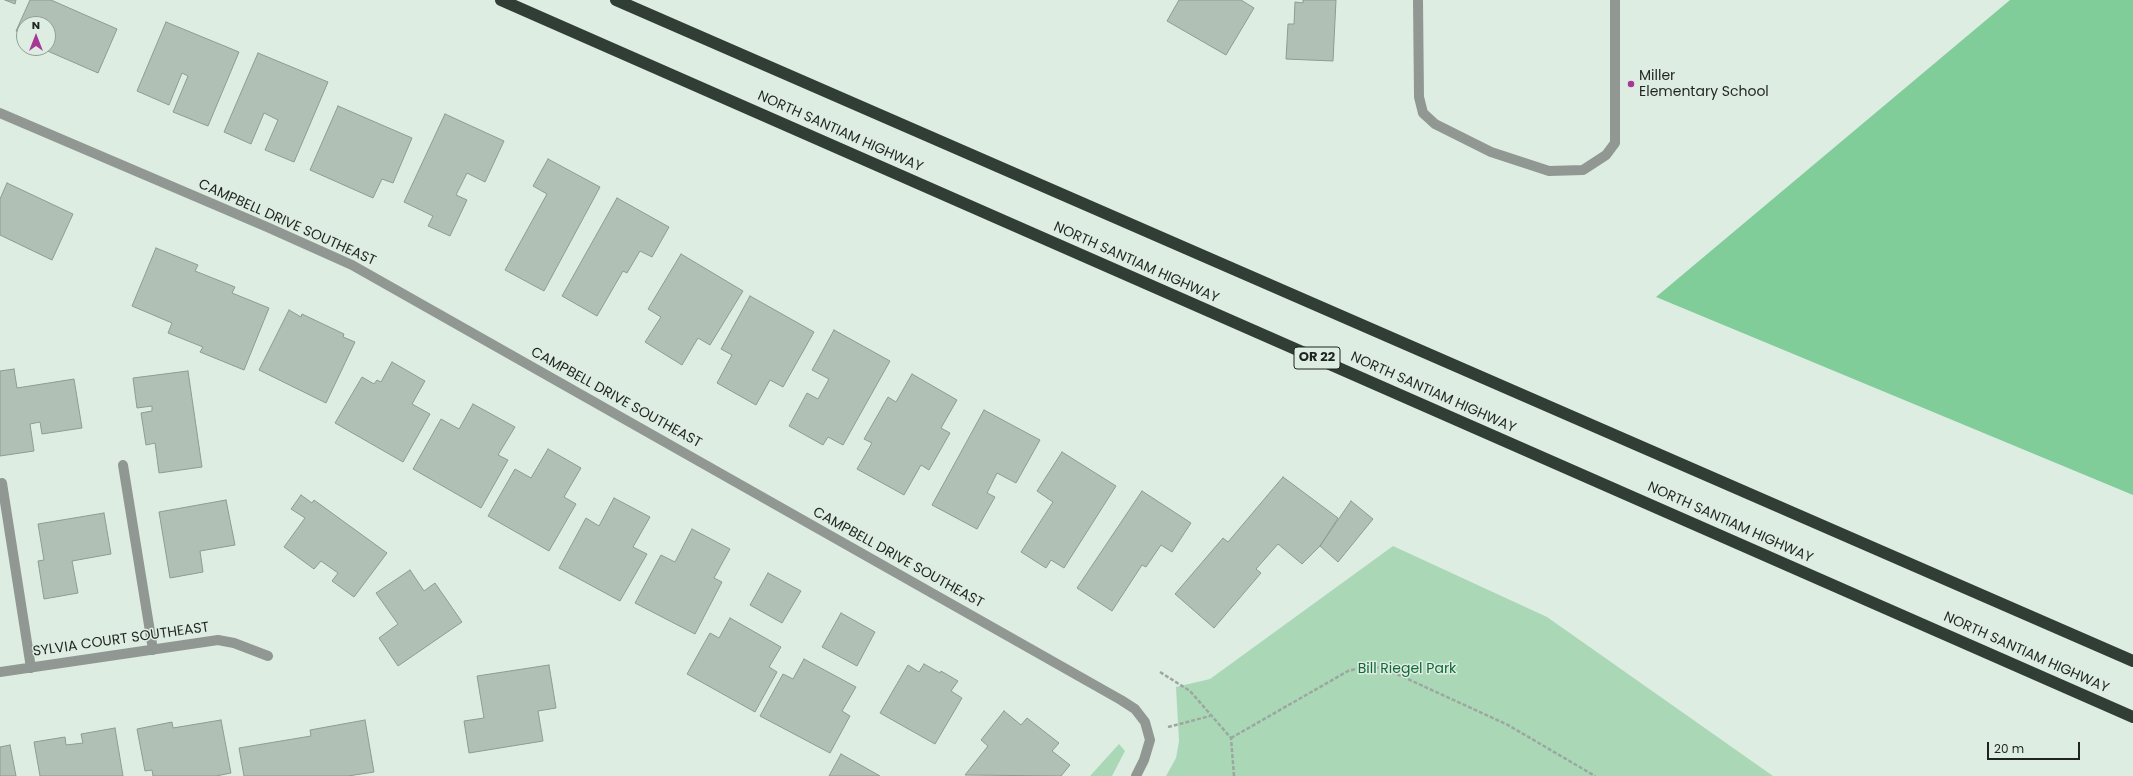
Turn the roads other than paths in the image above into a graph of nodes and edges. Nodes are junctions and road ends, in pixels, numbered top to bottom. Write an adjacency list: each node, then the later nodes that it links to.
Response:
1 (501, 0): 13 (highway, NORTH SANTIAM HIGHWAY / OR 22)
2 (616, 0): 10 (highway)
3 (1418, 0): 4 (street)
4 (1615, 0)
5 (0, 113): 14 (street, CAMPBELL DRIVE SOUTHEAST)
6 (123, 465): 8 (street)
7 (2, 483): 11 (street)
8 (153, 650): 9 (street, SYLVIA COURT SOUTHEAST); 11 (street, SYLVIA COURT SOUTHEAST)
9 (268, 656)
10 (2133, 661)
11 (31, 668): 12 (street, SYLVIA COURT SOUTHEAST)
12 (0, 672)
13 (2133, 717)
14 (1136, 776)

